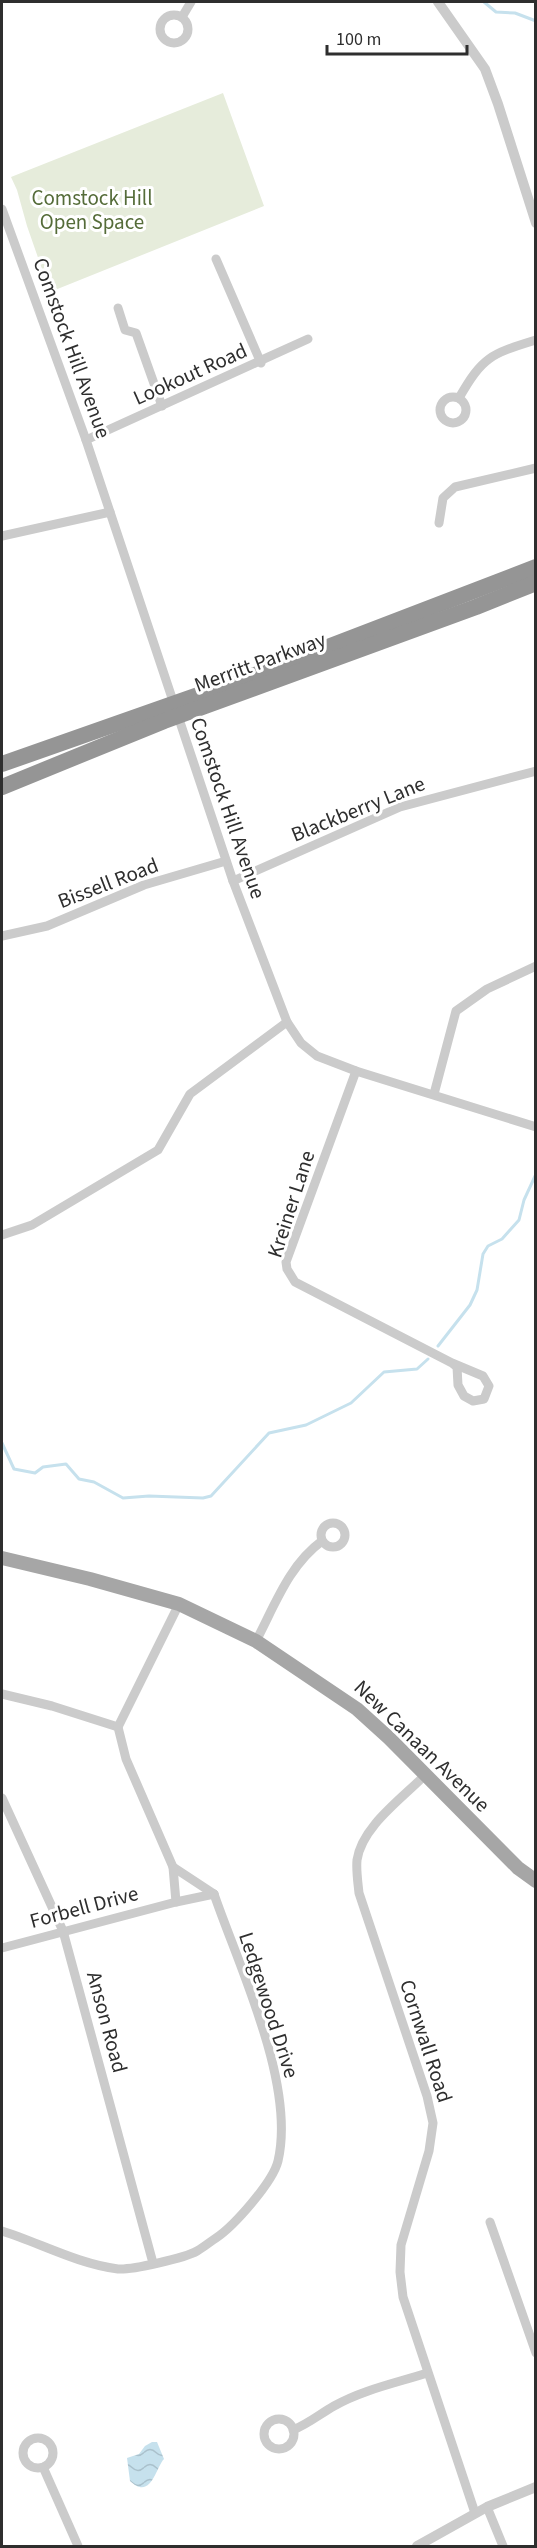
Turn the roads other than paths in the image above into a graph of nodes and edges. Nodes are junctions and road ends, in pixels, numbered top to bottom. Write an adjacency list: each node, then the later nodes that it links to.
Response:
1 (191, 2): 3 (street)
2 (438, 2): 5 (street)
3 (182, 17)
4 (2, 209): 6 (street, Comstock Hill Avenue)
5 (536, 223)
6 (6, 233): 14 (street, Comstock Hill Avenue)
7 (216, 260): 11 (street)
8 (118, 308): 13 (street)
9 (308, 339): 11 (street, Lookout Road)
10 (536, 340): 12 (street)
11 (261, 363): 13 (street, Lookout Road)
12 (459, 398)
13 (162, 406): 14 (street, Lookout Road)
14 (86, 440): 16 (street, Comstock Hill Avenue)
15 (536, 468): 17 (street)
16 (110, 512): 18 (street); 24 (street, Comstock Hill Avenue)
17 (439, 523)
18 (2, 536)
19 (536, 567): 21 (highway, Merritt Parkway)
20 (536, 583): 23 (highway, Merritt Parkway)
21 (2, 764)
22 (536, 771): 25 (street, Blackberry Lane)
23 (2, 787)
24 (226, 861): 25 (street, Comstock Hill Avenue); 26 (street, Bissell Road)
25 (233, 881): 28 (street, Comstock Hill Avenue)
26 (2, 936)
27 (536, 966): 30 (street)
28 (287, 1022): 29 (street, Comstock Hill Avenue); 32 (street)
29 (356, 1071): 30 (street, Comstock Hill Avenue); 33 (street, Kreiner Lane)
30 (434, 1094): 31 (street, Comstock Hill Avenue)
31 (536, 1127)
32 (2, 1235)
33 (452, 1363): 33 (street, Kreiner Lane)
34 (322, 1541): 37 (street)
35 (2, 1558): 36 (main road, New Canaan Avenue)
36 (179, 1604): 37 (main road, New Canaan Avenue); 39 (street)
37 (256, 1641): 40 (main road, New Canaan Avenue)
38 (2, 1695): 39 (street)
39 (118, 1727): 42 (street)
40 (426, 1774): 43 (main road, New Canaan Avenue); 52 (street, Cornwall Road)
41 (2, 1798): 46 (street, Anson Road)
42 (173, 1867): 44 (street); 45 (street)
43 (536, 1881)
44 (214, 1894): 45 (street, Forbell Drive); 50 (street, Ledgewood Drive)
45 (176, 1902): 46 (street, Forbell Drive)
46 (63, 1930): 47 (street, Forbell Drive); 50 (street, Anson Road)
47 (2, 1948)
48 (490, 2222): 51 (street)
49 (2, 2231): 50 (street, Ledgewood Drive)
50 (153, 2263)
51 (536, 2353)
52 (427, 2373): 53 (street); 57 (street, Cornwall Road)
53 (293, 2430)
54 (43, 2467): 58 (street)
55 (536, 2487): 56 (street)
56 (487, 2506): 57 (street); 60 (street)
57 (475, 2513): 59 (street)
58 (78, 2547)
59 (417, 2547)
60 (503, 2547)

